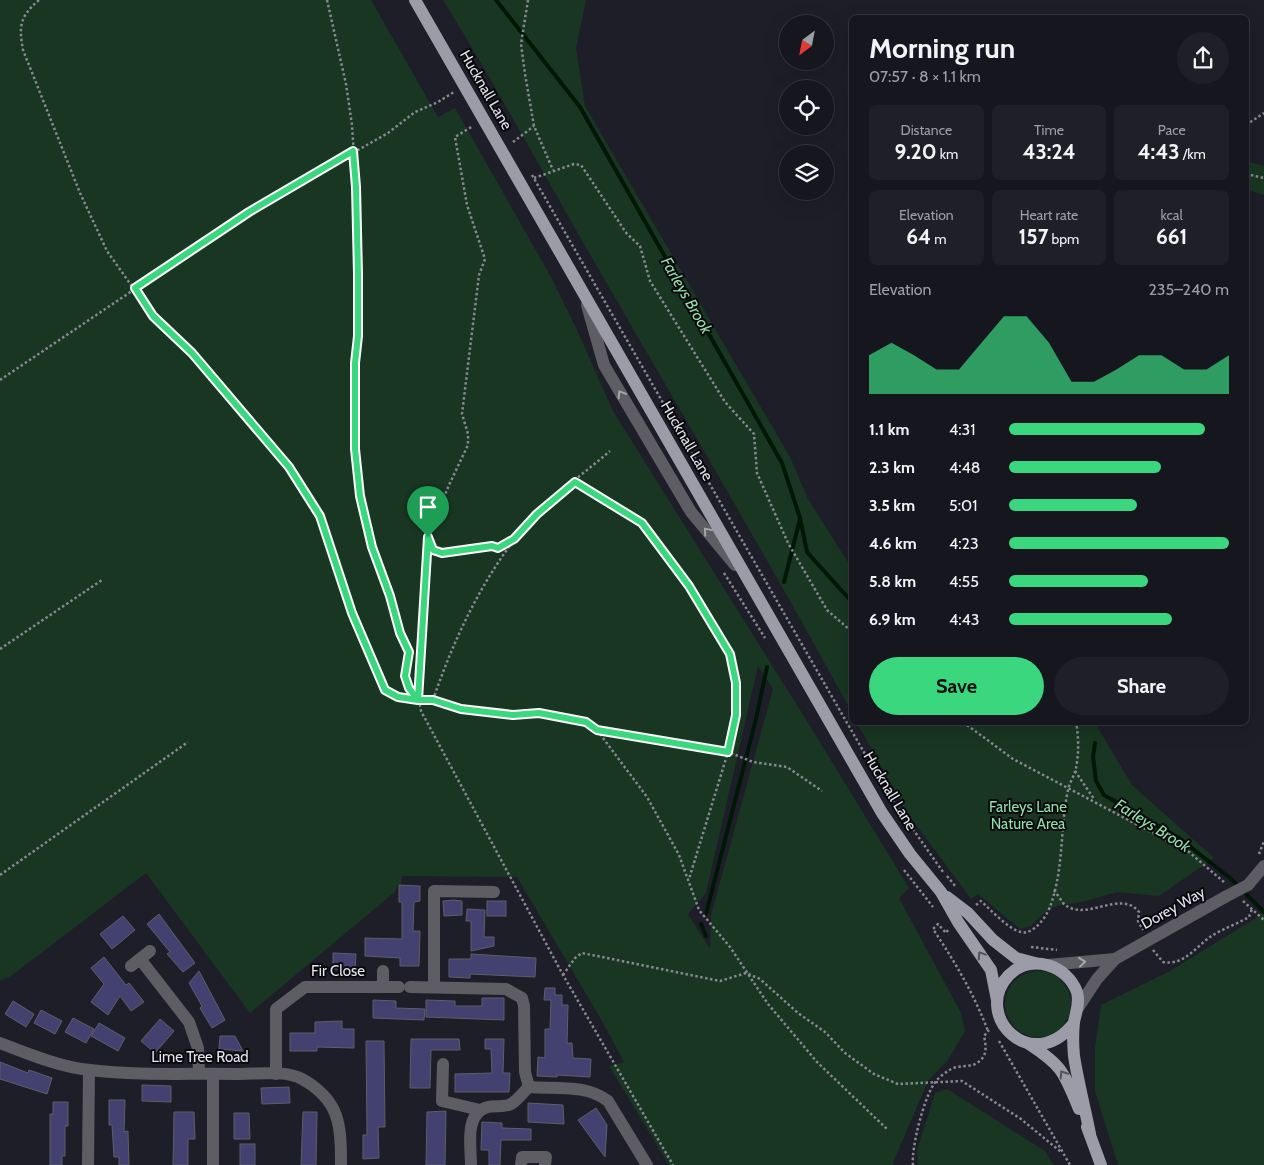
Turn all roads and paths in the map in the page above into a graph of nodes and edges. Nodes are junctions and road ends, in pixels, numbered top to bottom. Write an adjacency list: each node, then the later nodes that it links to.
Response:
1 (39, 0): 21 (path)
2 (327, 0): 15 (path)
3 (415, 0): 6 (main road, Hucknall Lane)
4 (419, 0): 6 (street)
5 (528, 0): 11 (path)
6 (424, 16): 22 (main road, Hucknall Lane)
7 (454, 92): 15 (path)
8 (1264, 113): 9 (path)
9 (1249, 123)
10 (473, 126): 26 (path)
11 (534, 126): 13 (path); 16 (path)
12 (508, 134): 13 (path)
13 (513, 142): 14 (path)
14 (517, 149)
15 (353, 151): 21 (path); 32 (path)
16 (553, 170): 19 (path); 30 (path)
17 (530, 171): 19 (path)
18 (1249, 175): 20 (path)
19 (534, 178): 40 (path)
20 (1264, 178)
21 (135, 288): 23 (path); 32 (path)
22 (584, 294): 29 (main road, Hucknall Lane); 29 (street, one-way to 22)
23 (0, 380)
24 (610, 451): 25 (path)
25 (575, 482): 27 (path); 38 (path)
26 (428, 537): 27 (path); 32 (path)
27 (514, 539): 33 (path)
28 (102, 580): 31 (path)
29 (750, 582): 52 (main road, Hucknall Lane)
30 (849, 629)
31 (0, 649)
32 (418, 700): 33 (path); 67 (path)
33 (433, 700): 36 (path)
34 (967, 725): 42 (path)
35 (1077, 725): 39 (path)
36 (597, 730): 38 (path); 47 (path)
37 (188, 742): 46 (path)
38 (728, 752): 43 (path); 47 (path)
39 (1075, 771): 42 (path); 44 (path)
40 (876, 773)
41 (880, 781): 53 (path)
42 (1068, 789): 44 (path); 55 (path)
43 (822, 791)
44 (1095, 800): 49 (path)
45 (1264, 866): 50 (street, Dorey Way)
46 (0, 876)
47 (689, 880): 66 (path)
48 (1264, 882): 50 (street, Dorey Way)
49 (1226, 883)
50 (1248, 885): 63 (street, Dorey Way, bridge)
51 (494, 892): 69 (street)
52 (941, 892): 64 (main road, Hucknall Lane); 70 (main road, Hucknall Lane, one-way to 52)
53 (962, 894)
54 (1239, 896): 56 (path)
55 (981, 901)
56 (1264, 920)
57 (1152, 927): 59 (path)
58 (951, 928): 73 (path)
59 (1144, 932)
60 (1024, 947): 61 (path)
61 (1058, 950)
62 (140, 959): 78 (street)
63 (1115, 959): 64 (street, Dorey Way, one-way to 63); 71 (street, Dorey Way)
64 (1042, 964): 70 (main road); 71 (main road, Hucknall Lane)
65 (383, 971): 68 (street, Fir Close)
66 (746, 973): 67 (path); 81 (path); 84 (path)
67 (563, 975): 94 (path)
68 (383, 987): 69 (street, Fir Close); 80 (street, Fir Close)
69 (434, 988): 82 (street, Fir Close)
70 (997, 1000): 75 (main road, Hucknall Lane)
71 (1078, 1008): 72 (main road, Hucknall Lane)
72 (1074, 1023): 75 (main road); 85 (main road, Hucknall Lane)
73 (988, 1031): 81 (path); 86 (path)
74 (0, 1043): 77 (street, Lime Tree Road)
75 (1027, 1043): 85 (main road, Hucknall Lane, one-way to 75)
76 (443, 1064): 83 (street)
77 (89, 1070): 78 (street, Lime Tree Road); 87 (street)
78 (199, 1074): 79 (street, Lime Tree Road)
79 (213, 1074): 80 (street, Lime Tree Road); 88 (street)
80 (276, 1074): 89 (street, Lime Tree Road)
81 (934, 1084): 86 (path); 95 (path)
82 (528, 1088): 83 (street); 93 (street)
83 (480, 1110): 90 (street)
84 (888, 1130)
85 (1090, 1134): 97 (main road, Hucknall Lane)
86 (1064, 1154): 96 (path)
87 (88, 1165)
88 (213, 1165)
89 (341, 1165)
90 (471, 1165)
91 (521, 1165): 92 (street)
92 (545, 1165)
93 (647, 1165)
94 (673, 1165)
95 (914, 1165)
96 (1070, 1165)
97 (1101, 1165)

